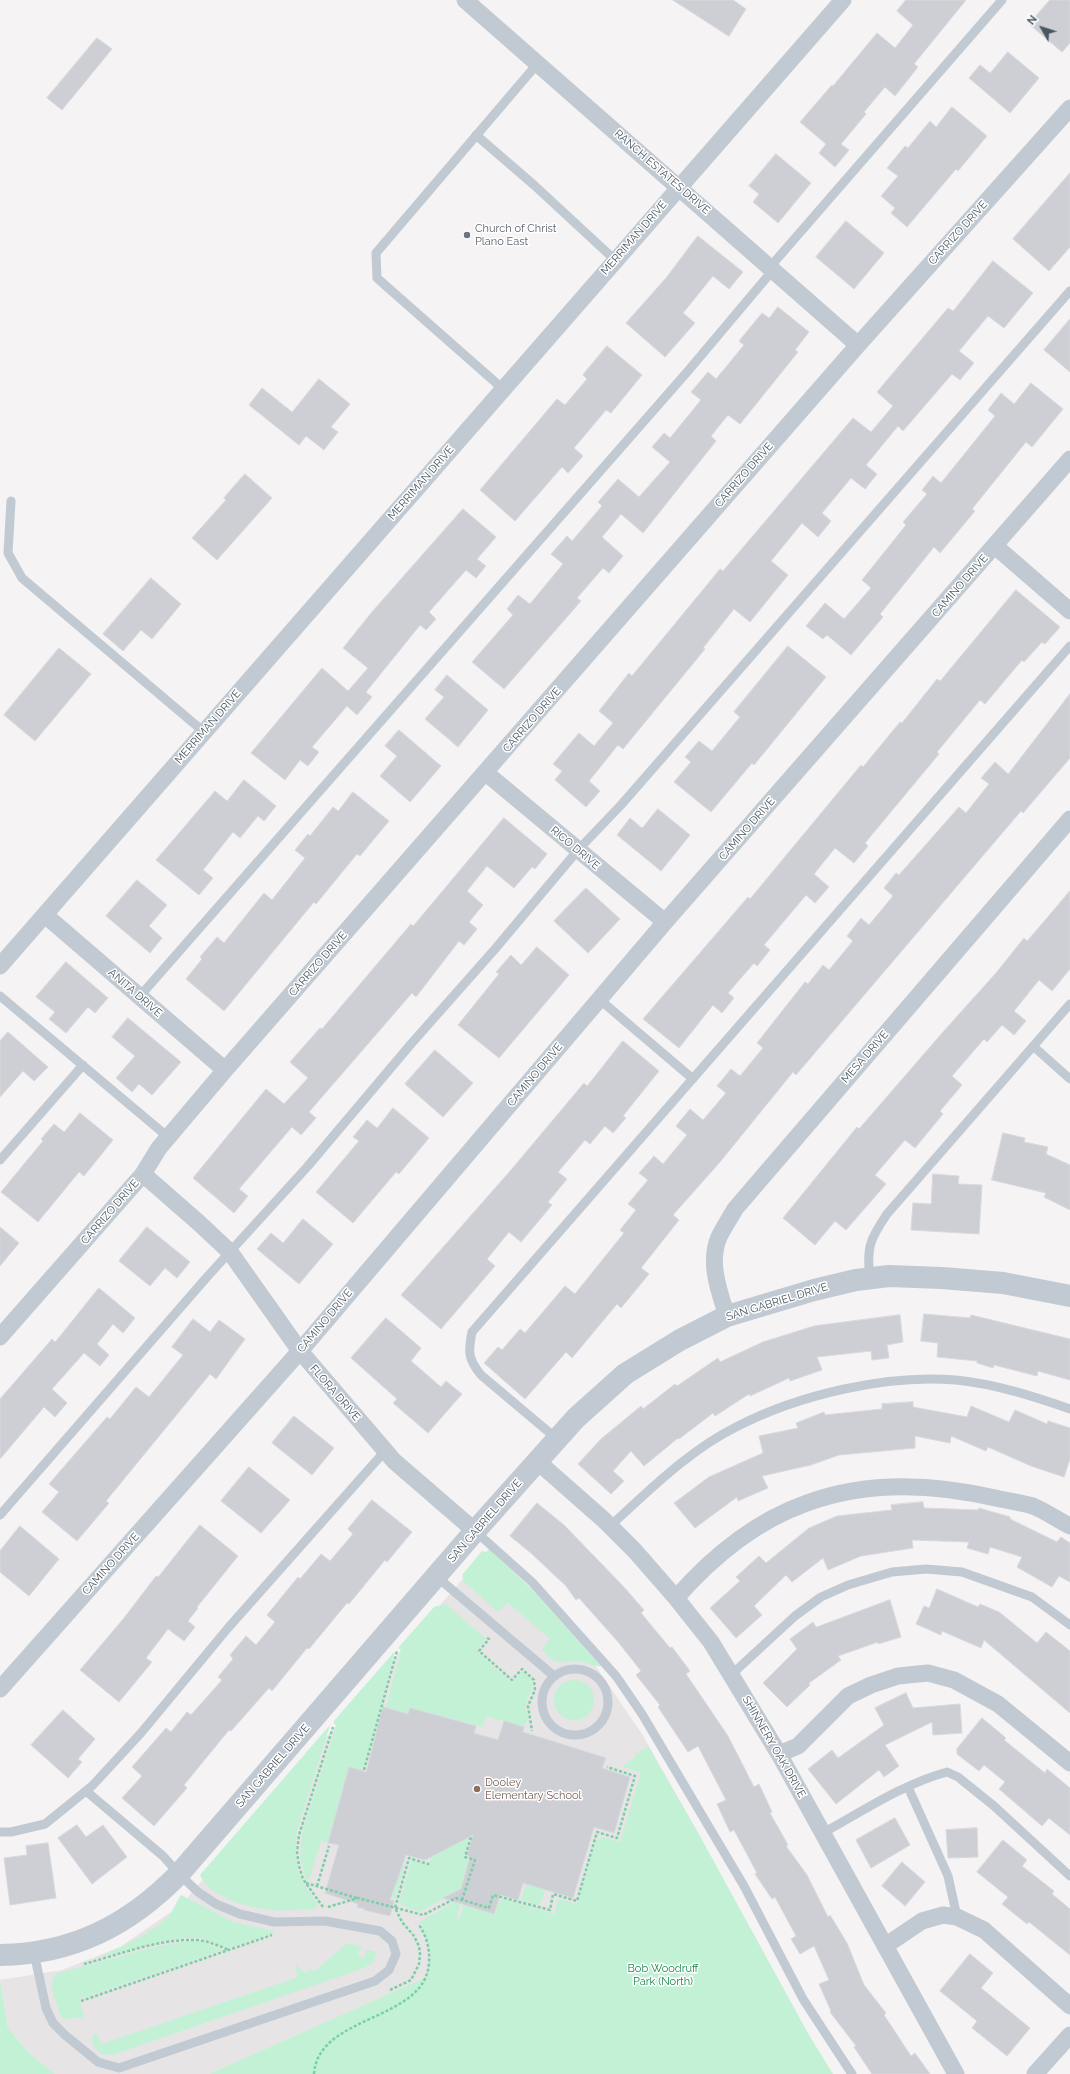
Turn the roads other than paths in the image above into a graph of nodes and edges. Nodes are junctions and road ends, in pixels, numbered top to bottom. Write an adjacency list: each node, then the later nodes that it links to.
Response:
1 (465, 0): 4 (street, RANCH ESTATES DRIVE)
2 (843, 0): 7 (street, MERRIMAN DRIVE)
3 (1002, 0): 9 (lane)
4 (538, 63): 6 (lane); 7 (street, RANCH ESTATES DRIVE)
5 (1070, 108): 11 (street, CARRIZO DRIVE)
6 (476, 135): 8 (lane); 12 (lane)
7 (679, 186): 8 (street, MERRIMAN DRIVE); 9 (street, RANCH ESTATES DRIVE)
8 (615, 260): 12 (street, MERRIMAN DRIVE)
9 (771, 268): 11 (street, RANCH ESTATES DRIVE); 26 (lane)
10 (1070, 291): 21 (lane)
11 (858, 345): 19 (street, CARRIZO DRIVE)
12 (503, 389): 18 (street, MERRIMAN DRIVE)
13 (1070, 459): 15 (street, CAMINO DRIVE)
14 (11, 501): 18 (lane)
15 (995, 546): 16 (street); 23 (street, CAMINO DRIVE)
16 (1070, 611)
17 (1070, 646): 32 (lane)
18 (204, 732): 22 (street, MERRIMAN DRIVE)
19 (486, 773): 21 (street, RICO DRIVE); 31 (street, CARRIZO DRIVE)
20 (1070, 819): 40 (street, MESA DRIVE)
21 (578, 850): 23 (street, RICO DRIVE); 37 (lane)
22 (45, 915): 24 (street, MERRIMAN DRIVE); 26 (street, ANITA DRIVE)
23 (665, 922): 27 (street, CAMINO DRIVE)
24 (0, 966)
25 (0, 996): 30 (lane)
26 (140, 996): 31 (street, ANITA DRIVE)
27 (599, 1000): 32 (lane); 42 (street, CAMINO DRIVE)
28 (1070, 1004): 29 (lane)
29 (1033, 1046): 33 (lane); 38 (lane)
30 (82, 1066): 34 (lane); 35 (lane)
31 (226, 1070): 34 (street, CARRIZO DRIVE)
32 (693, 1079): 44 (lane)
33 (1070, 1079)
34 (168, 1137): 36 (street, CARRIZO DRIVE)
35 (0, 1160)
36 (143, 1174): 37 (street, FLORA DRIVE); 41 (street, CARRIZO DRIVE)
37 (230, 1252): 42 (street, FLORA DRIVE); 47 (lane)
38 (870, 1278): 39 (street, SAN GABRIEL DRIVE); 40 (street, SAN GABRIEL DRIVE)
39 (1070, 1296)
40 (727, 1316): 44 (street, SAN GABRIEL DRIVE)
41 (0, 1337)
42 (300, 1351): 45 (street, FLORA DRIVE); 56 (street, CAMINO DRIVE)
43 (1070, 1409): 48 (lane)
44 (557, 1439): 46 (street, SAN GABRIEL DRIVE)
45 (385, 1451): 50 (street, FLORA DRIVE); 60 (lane)
46 (537, 1461): 48 (street, SHINNERY OAK DRIVE); 50 (street, SAN GABRIEL DRIVE)
47 (0, 1515)
48 (610, 1526): 52 (street, SHINNERY OAK DRIVE)
49 (1070, 1526): 52 (street)
50 (475, 1530): 51 (street, SAN GABRIEL DRIVE); 71 (lane)
51 (437, 1577): 55 (lane); 63 (street, SAN GABRIEL DRIVE)
52 (676, 1598): 54 (street, SHINNERY OAK DRIVE)
53 (1070, 1625): 54 (lane)
54 (731, 1675): 57 (street, SHINNERY OAK DRIVE)
55 (554, 1676): 55 (lane)
56 (0, 1689)
57 (779, 1754): 58 (street); 62 (street, SHINNERY OAK DRIVE)
58 (1070, 1762)
59 (908, 1787): 62 (lane); 64 (lane); 65 (lane)
60 (86, 1791): 61 (lane); 63 (lane)
61 (0, 1832)
62 (823, 1833): 66 (street, SHINNERY OAK DRIVE)
63 (179, 1874): 67 (street, SAN GABRIEL DRIVE); 67 (lane)
64 (1070, 1876)
65 (957, 1917): 66 (street); 69 (street)
66 (886, 1946): 72 (street, SHINNERY OAK DRIVE)
67 (34, 1953): 68 (street, SAN GABRIEL DRIVE)
68 (0, 1955)
69 (1070, 2006)
70 (1070, 2035): 73 (street)
71 (852, 2074)
72 (956, 2074)
73 (1036, 2074)

